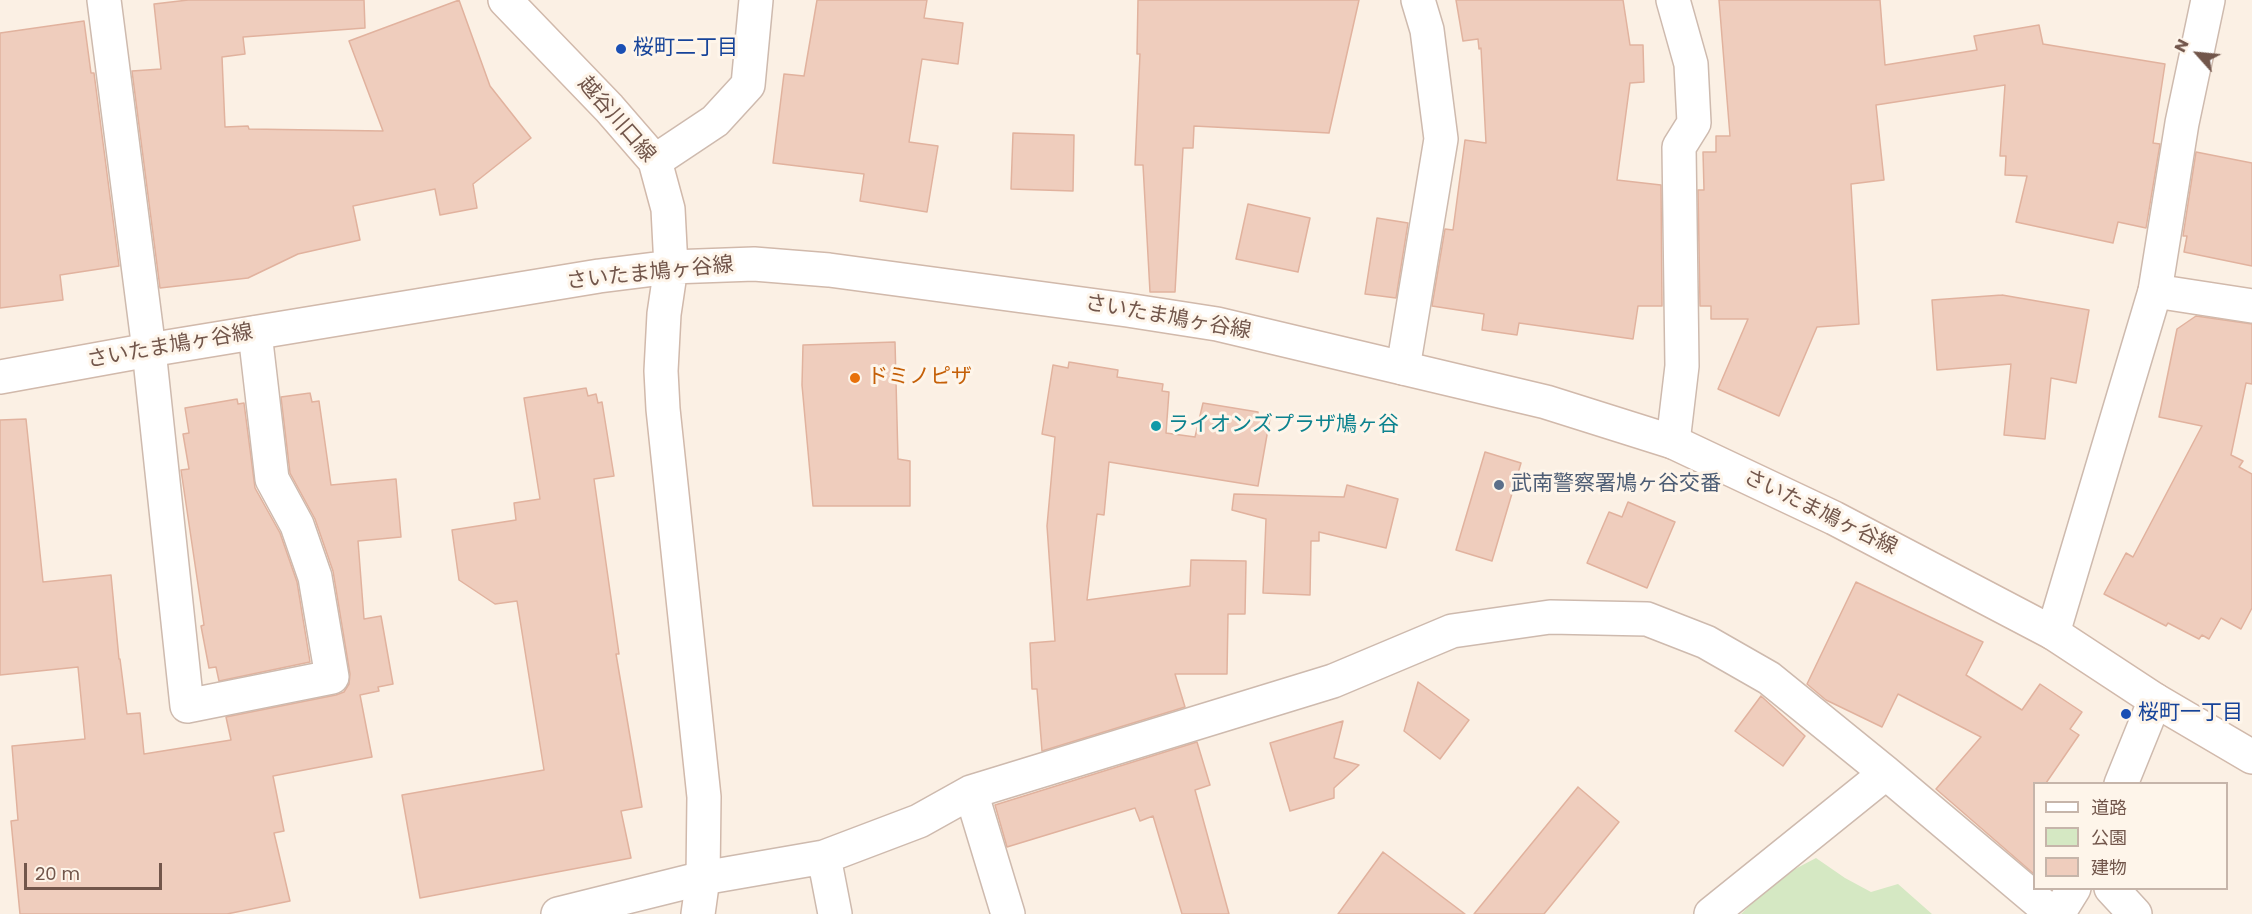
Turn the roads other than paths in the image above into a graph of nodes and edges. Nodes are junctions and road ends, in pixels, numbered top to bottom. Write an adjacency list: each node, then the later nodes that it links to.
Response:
1 (104, 0): 12 (street)
2 (505, 0): 7 (street, 越谷川口線)
3 (756, 0): 7 (street)
4 (1418, 0): 13 (street)
5 (1674, 0): 15 (street)
6 (2208, 0): 9 (street)
7 (655, 161): 8 (street, 越谷川口線)
8 (671, 267): 11 (street, さいたま鳩ヶ谷線); 13 (street, さいたま鳩ヶ谷線); 23 (street, 越谷川口線)
9 (2155, 291): 10 (street); 16 (street)
10 (2252, 306)
11 (255, 333): 12 (street, さいたま鳩ヶ谷線); 12 (street)
12 (149, 350): 14 (street, さいたま鳩ヶ谷線)
13 (1403, 368): 15 (street, さいたま鳩ヶ谷線)
14 (0, 377)
15 (1673, 442): 16 (street, さいたま鳩ヶ谷線)
16 (2053, 633): 17 (street, さいたま鳩ヶ谷線)
17 (2155, 700): 18 (street, さいたま鳩ヶ谷線); 20 (street)
18 (2252, 757)
19 (1886, 773): 21 (street); 30 (street); 31 (street)
20 (2121, 782)
21 (971, 792): 22 (street); 29 (street)
22 (824, 857): 23 (street); 28 (street)
23 (703, 878): 26 (street); 27 (street, 越谷川口線)
24 (2073, 890): 32 (street)
25 (2113, 890): 33 (street)
26 (558, 914)
27 (698, 914)
28 (835, 914)
29 (1008, 914)
30 (1711, 914)
31 (2053, 914)
32 (2058, 914)
33 (2135, 914)

